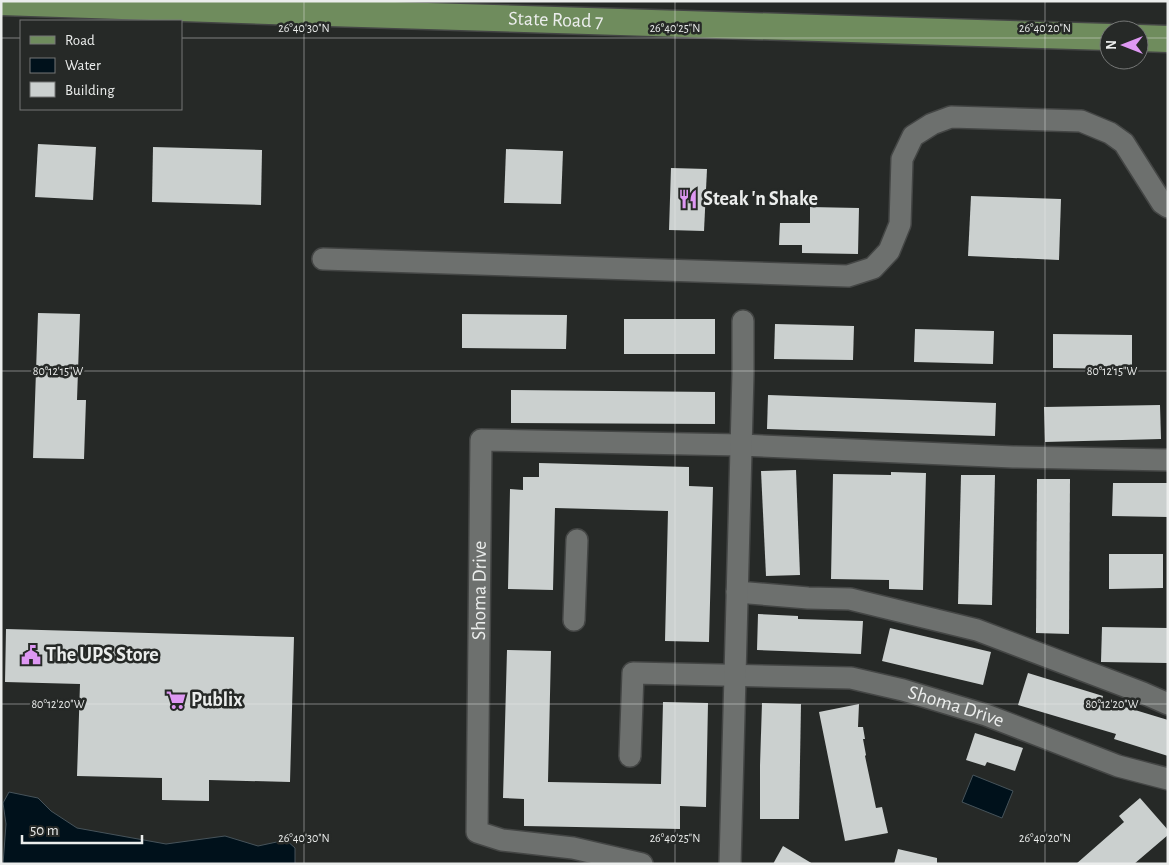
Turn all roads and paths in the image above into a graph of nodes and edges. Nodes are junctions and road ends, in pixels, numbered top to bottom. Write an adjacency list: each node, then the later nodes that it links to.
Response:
1 (1, 2): 2 (main road, State Road 7)
2 (1099, 37)
3 (1149, 38): 4 (main road)
4 (1168, 39)
5 (1168, 207): 6 (street)
6 (323, 259)
7 (743, 321): 8 (street)
8 (741, 445): 9 (street, Shoma Drive); 11 (street); 17 (street, Shoma Drive)
9 (1168, 460)
10 (577, 540): 12 (street)
11 (737, 592): 13 (street); 14 (street)
12 (574, 620)
13 (735, 676): 15 (street, Shoma Drive); 16 (street, Shoma Drive); 18 (street)
14 (1168, 704)
15 (630, 756)
16 (1168, 779)
17 (642, 864)
18 (730, 864)

